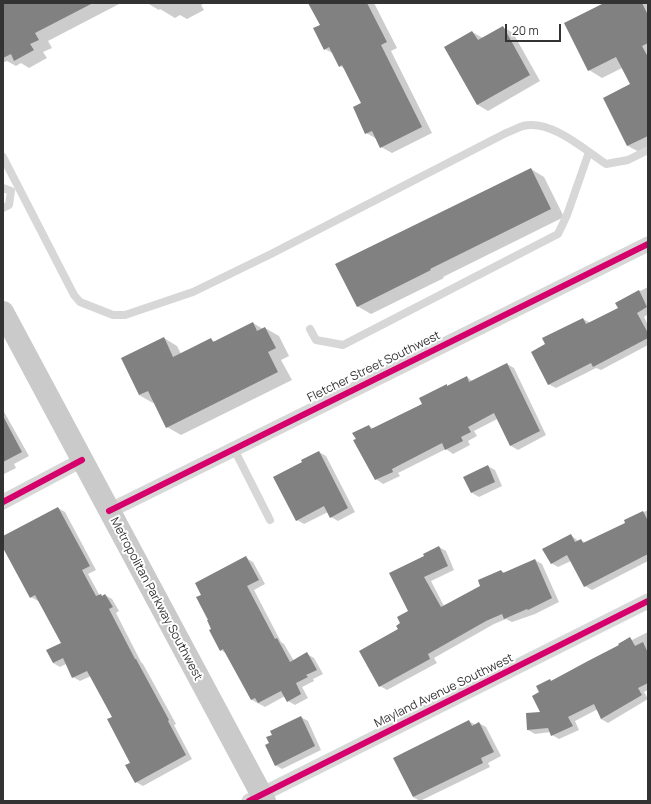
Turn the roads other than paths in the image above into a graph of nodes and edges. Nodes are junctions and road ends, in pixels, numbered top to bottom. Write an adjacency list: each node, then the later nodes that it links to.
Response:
1 (648, 150): 2 (lane)
2 (589, 152): 4 (lane); 9 (lane)
3 (3, 158): 4 (lane)
4 (18, 187): 5 (lane)
5 (7, 190): 6 (lane)
6 (3, 208)
7 (648, 244): 10 (street, Fletcher Street Southwest)
8 (3, 312): 11 (main road, Metropolitan Parkway Southwest)
9 (310, 329)
10 (234, 449): 13 (street, Fletcher Street Southwest); 14 (lane)
11 (82, 460): 12 (street); 13 (main road, Metropolitan Parkway Southwest)
12 (3, 502)
13 (109, 511): 16 (main road, Metropolitan Parkway Southwest)
14 (270, 520)
15 (648, 601): 16 (street, Mayland Avenue Southwest)
16 (258, 799)

